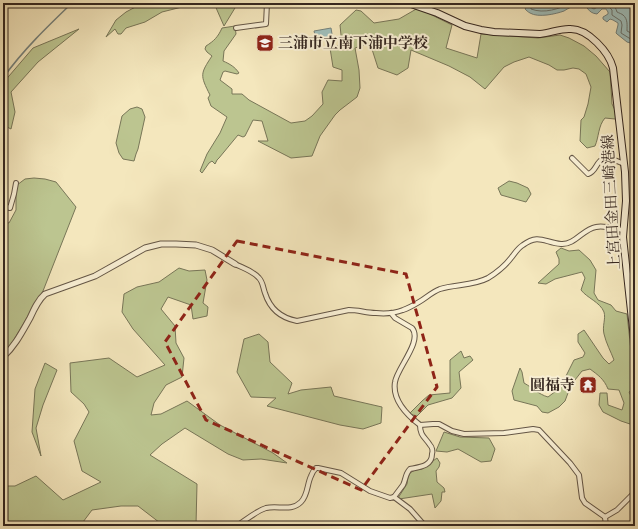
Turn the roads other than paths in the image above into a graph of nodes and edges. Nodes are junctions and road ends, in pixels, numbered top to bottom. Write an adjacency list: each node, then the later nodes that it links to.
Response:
1 (268, 3): 3 (street)
2 (408, 3): 5 (main road, 上宮田金田三崎港線)
3 (236, 28)
4 (572, 158): 5 (street)
5 (624, 164): 8 (main road, 上宮田金田三崎港線)
6 (16, 183): 7 (street)
7 (3, 206)
8 (623, 230): 10 (street); 11 (main road, 上宮田金田三崎港線)
9 (235, 264): 10 (street); 12 (street)
10 (391, 313): 13 (street)
11 (635, 348)
12 (3, 357)
13 (420, 425): 15 (street); 16 (street)
14 (635, 492): 16 (street)
15 (394, 497): 17 (street); 18 (street)
16 (605, 517): 19 (street)
17 (236, 526)
18 (425, 526)
19 (606, 526)

